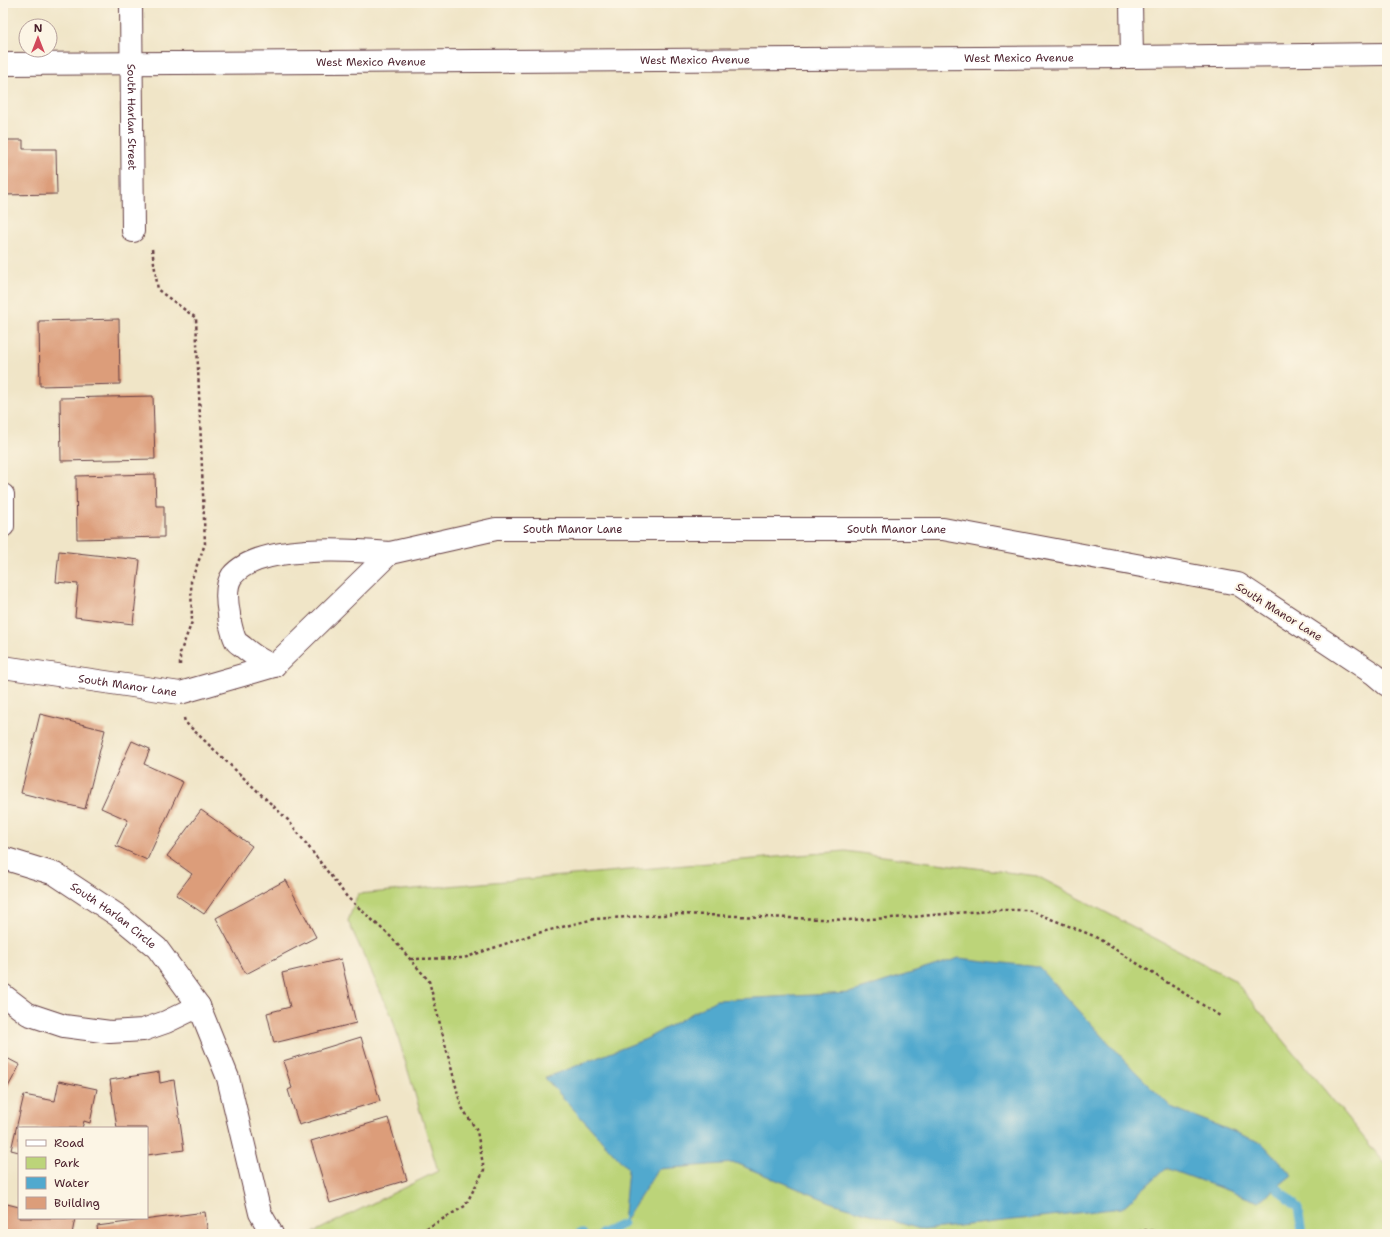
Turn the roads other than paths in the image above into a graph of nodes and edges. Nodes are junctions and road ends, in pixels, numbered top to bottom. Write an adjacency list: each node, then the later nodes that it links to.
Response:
1 (131, 3): 5 (street, South Harlan Street)
2 (1131, 3): 4 (street)
3 (1387, 54): 4 (street, West Mexico Avenue)
4 (1132, 57): 5 (street, West Mexico Avenue)
5 (131, 62): 6 (street, West Mexico Avenue); 7 (street, South Harlan Street)
6 (3, 64)
7 (133, 231)
8 (3, 495): 9 (street)
9 (3, 526)
10 (390, 553): 11 (street, South Manor Lane); 11 (street, South Manor Lane); 13 (street, South Manor Lane)
11 (274, 666): 12 (street, South Manor Lane)
12 (3, 667)
13 (1383, 673)
14 (3, 858): 16 (street, South Harlan Circle)
15 (3, 995): 16 (street)
16 (199, 1006): 17 (street, South Harlan Circle)
17 (272, 1234)

